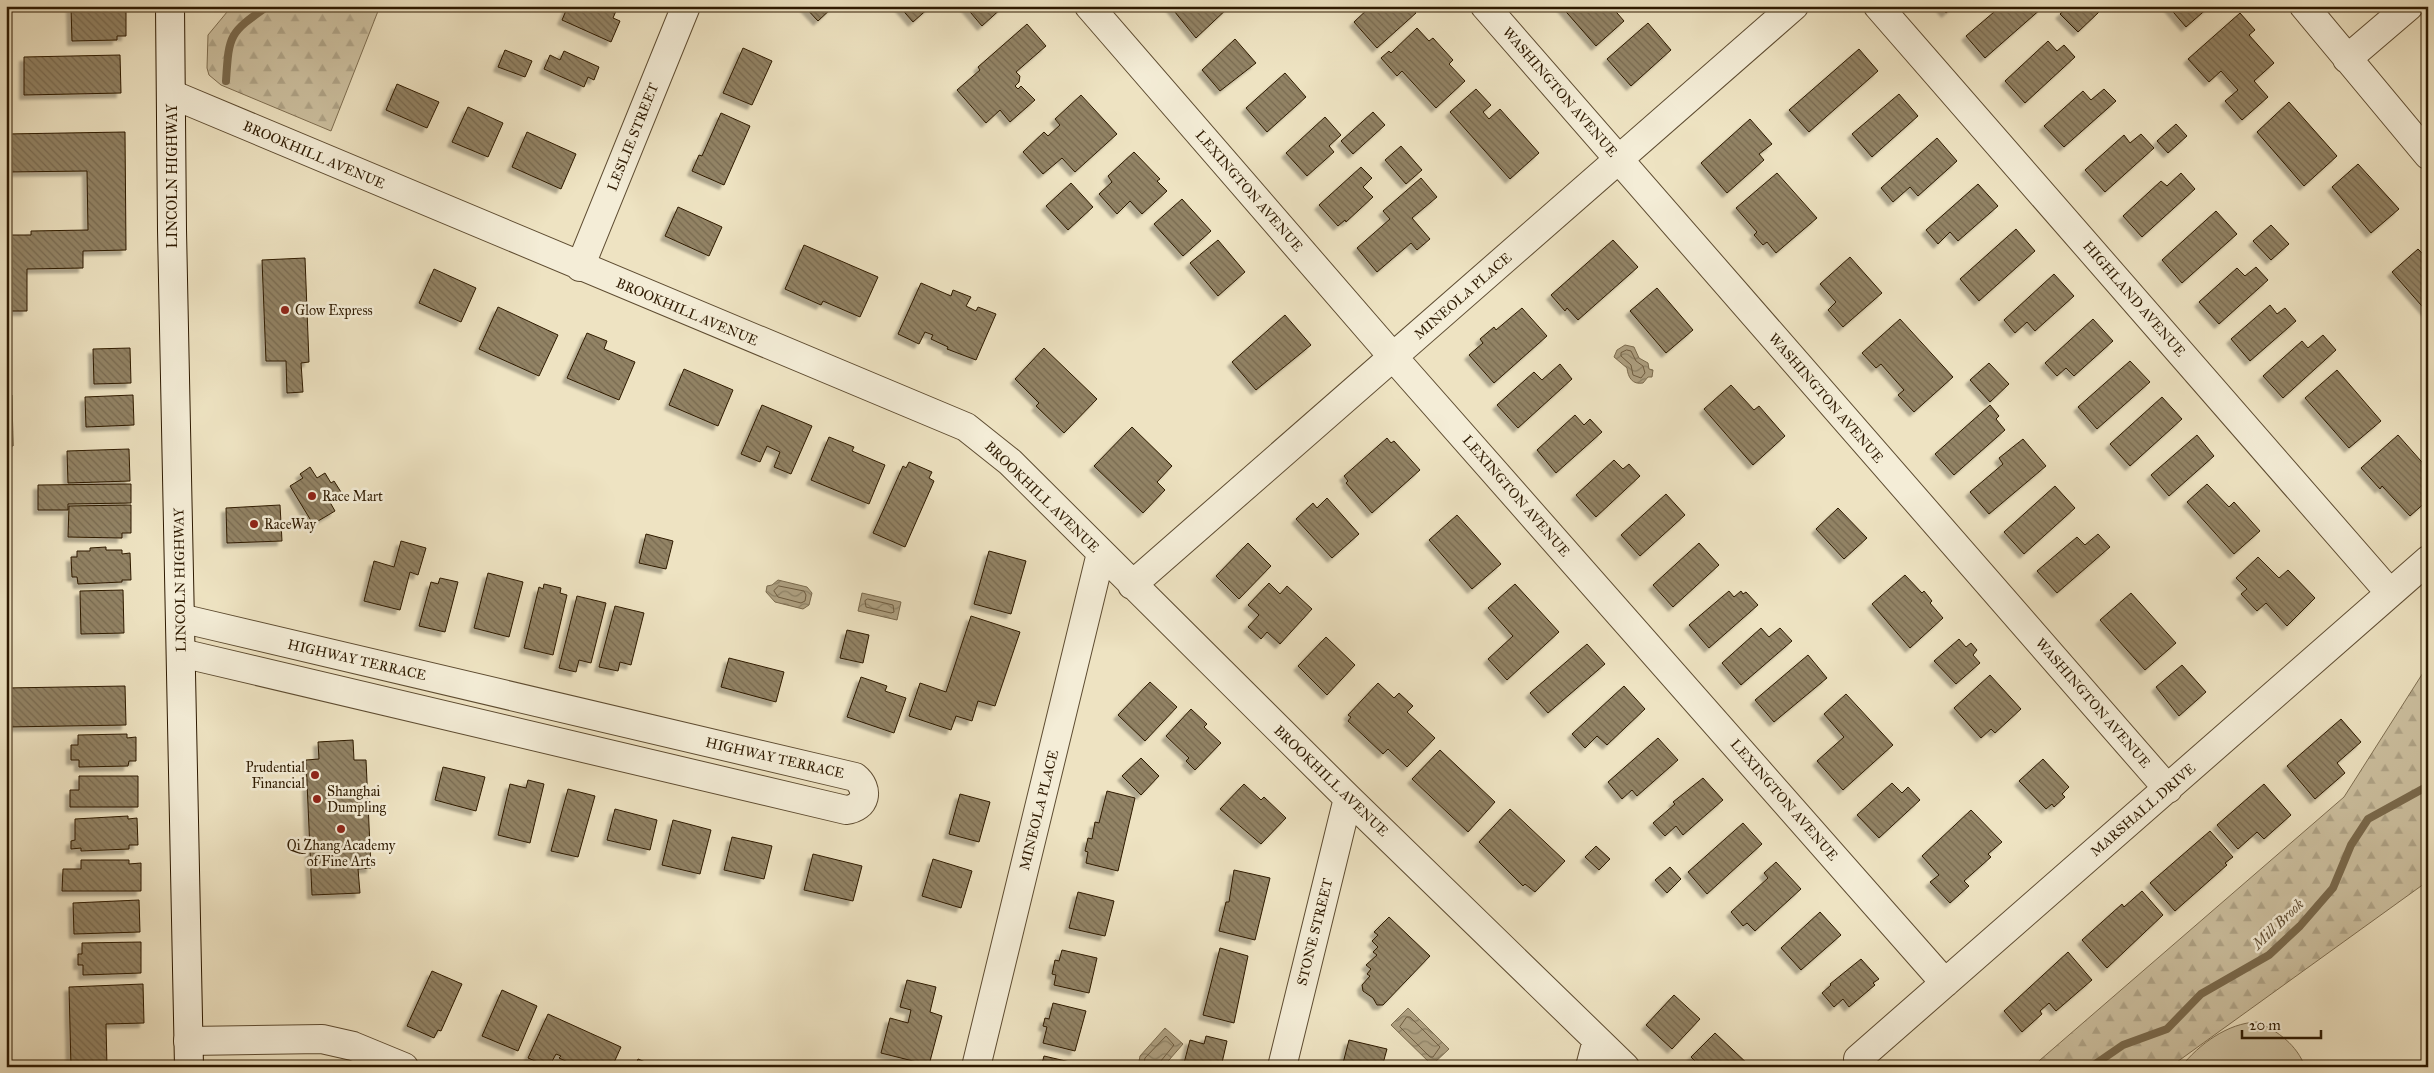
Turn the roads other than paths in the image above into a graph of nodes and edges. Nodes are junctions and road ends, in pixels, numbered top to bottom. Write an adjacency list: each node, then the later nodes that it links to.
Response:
1 (170, 6): 10 (street, LINCOLN HIGHWAY)
2 (686, 6): 13 (street, LESLIE STREET)
3 (1089, 6): 14 (street, LEXINGTON AVENUE)
4 (1485, 6): 12 (street, WASHINGTON AVENUE)
5 (1794, 6): 12 (street, MINEOLA PLACE)
6 (1878, 6): 18 (street, HIGHLAND AVENUE)
7 (2304, 6): 9 (street)
8 (2409, 6): 9 (street)
9 (2347, 59): 11 (street)
10 (171, 94): 13 (street, BROOKHILL AVENUE); 19 (street, LINCOLN HIGHWAY)
11 (2428, 155)
12 (1619, 160): 14 (street, MINEOLA PLACE); 23 (street, WASHINGTON AVENUE)
13 (580, 267): 15 (street, BROOKHILL AVENUE)
14 (1394, 358): 17 (street, MINEOLA PLACE); 25 (street, LEXINGTON AVENUE)
15 (1101, 553): 17 (street, BROOKHILL AVENUE); 30 (street, MINEOLA PLACE)
16 (2428, 560): 18 (street, MARSHALL DRIVE)
17 (1132, 585): 24 (street, BROOKHILL AVENUE)
18 (2390, 593): 23 (street, MARSHALL DRIVE)
19 (180, 618): 20 (street, LINCOLN HIGHWAY); 21 (street, HIGHWAY TERRACE)
20 (181, 653): 22 (street, HIGHWAY TERRACE); 27 (street, LINCOLN HIGHWAY)
21 (534, 701): 22 (street); 22 (street, HIGHWAY TERRACE)
22 (527, 734)
23 (2168, 789): 25 (street, MARSHALL DRIVE)
24 (1348, 798): 26 (street, BROOKHILL AVENUE); 31 (street, STONE STREET)
25 (1945, 983): 28 (street, MARSHALL DRIVE)
26 (1597, 1040): 32 (street); 33 (street, BROOKHILL AVENUE)
27 (188, 1054): 29 (street)
28 (1858, 1059)
29 (404, 1067)
30 (976, 1067)
31 (1282, 1067)
32 (1590, 1067)
33 (1625, 1067)

